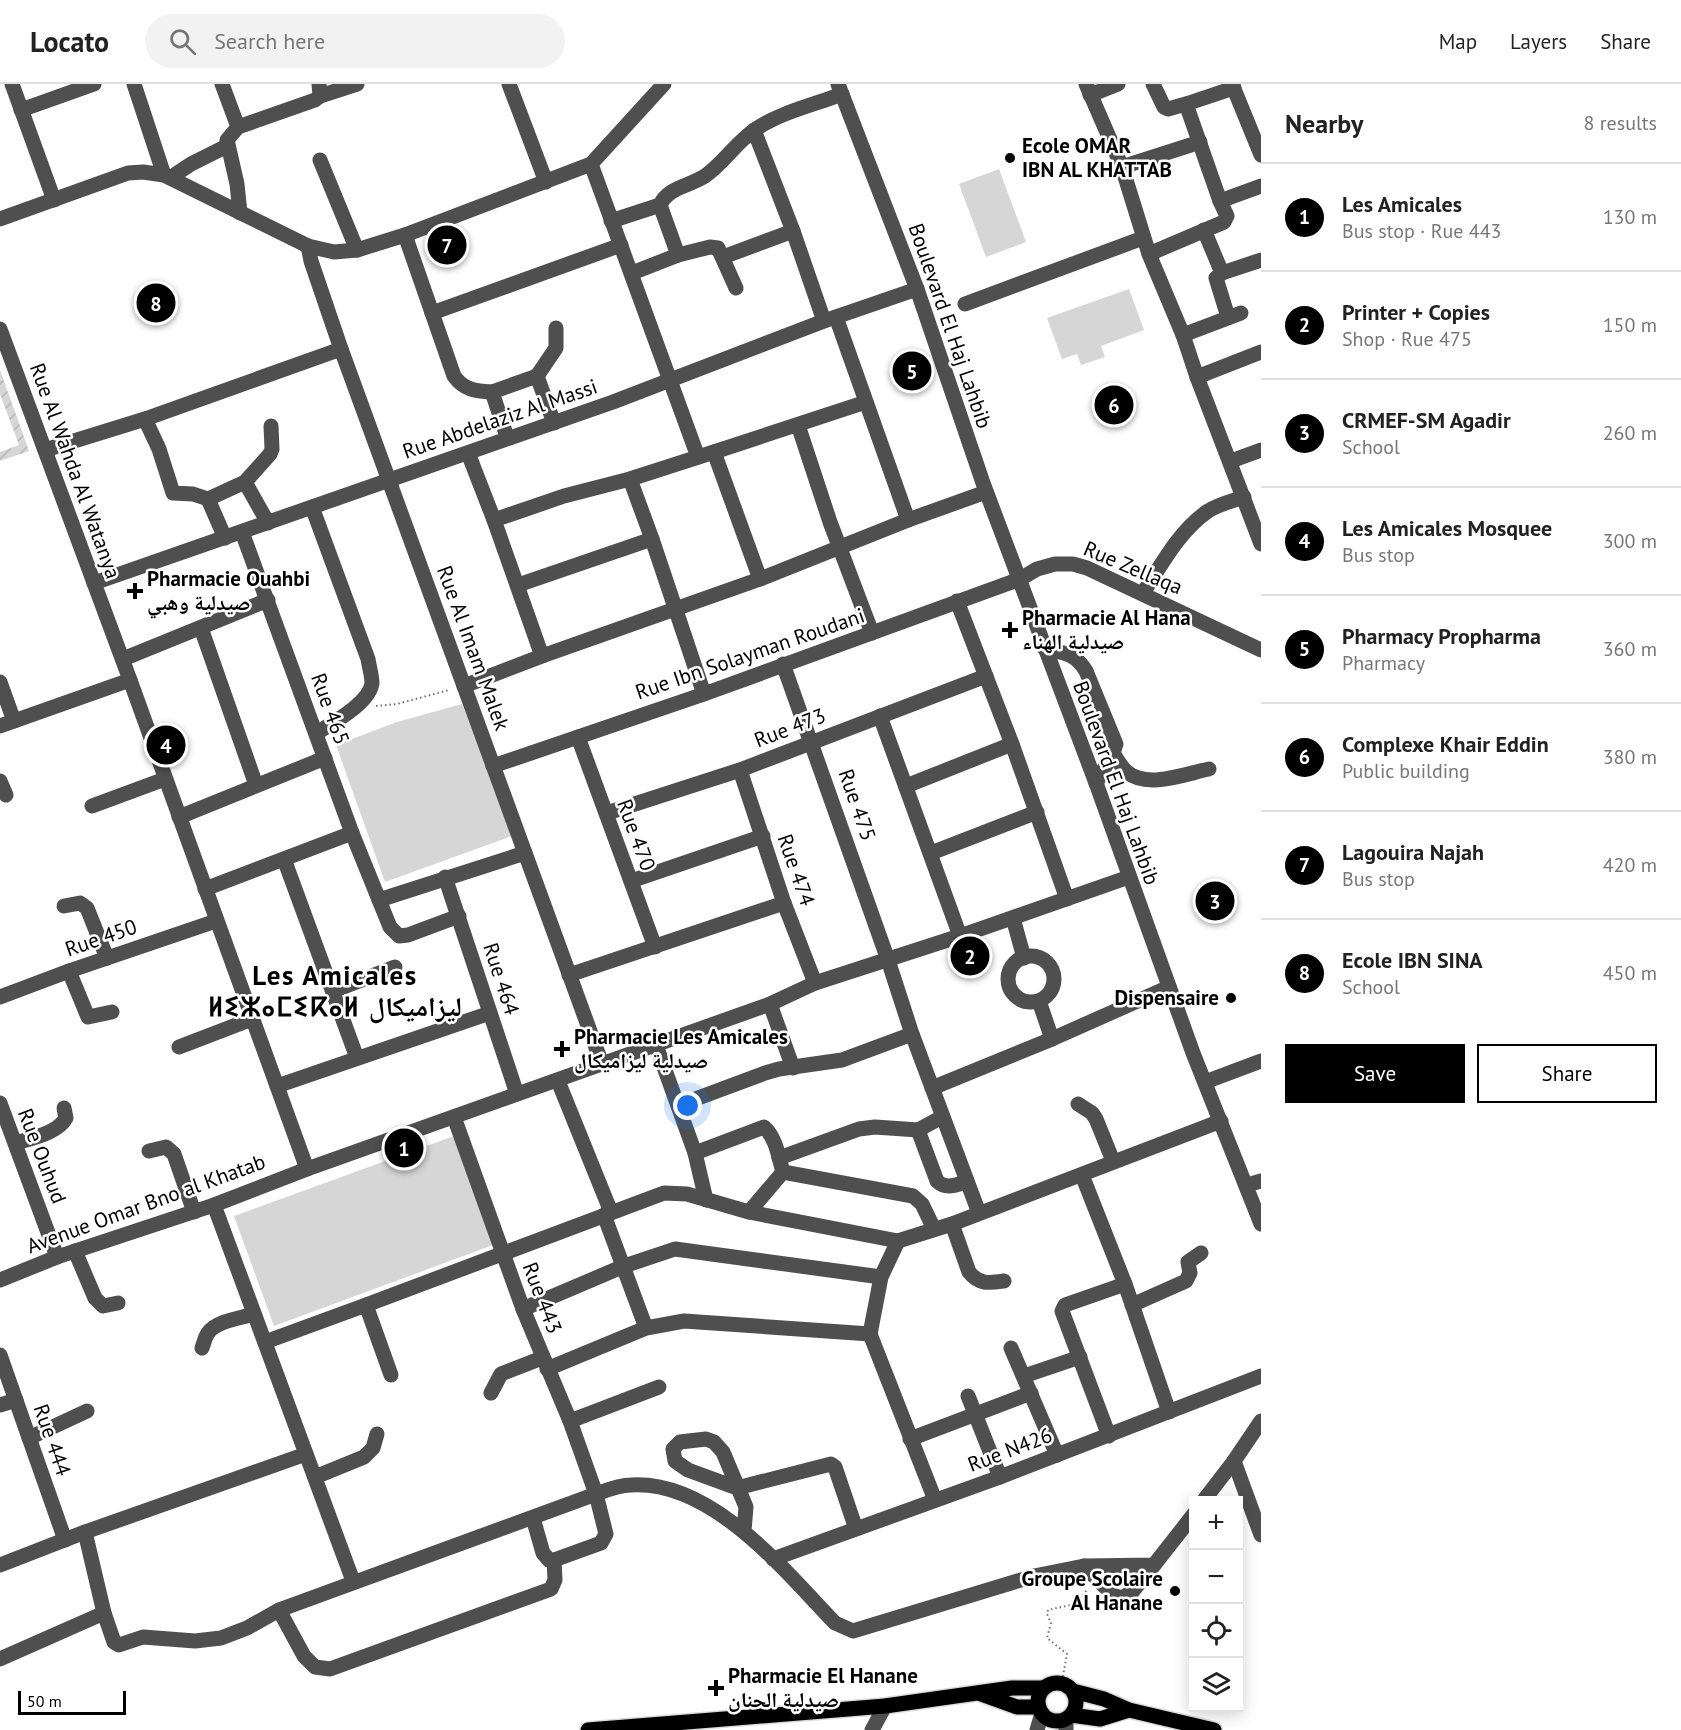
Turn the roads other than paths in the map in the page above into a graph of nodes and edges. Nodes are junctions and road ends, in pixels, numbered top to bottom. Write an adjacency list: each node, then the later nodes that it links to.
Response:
1 (12, 84): 15 (street)
2 (94, 84): 15 (street)
3 (134, 84): 25 (street)
4 (222, 84): 16 (street)
5 (357, 84): 13 (street)
6 (509, 84): 26 (street)
7 (664, 84): 23 (street)
8 (1118, 84): 12 (street)
9 (1153, 84): 14 (street)
10 (1233, 86): 14 (street); 18 (street)
11 (840, 89): 17 (street); 48 (street, Boulevard El Haj Lahbib)
12 (1088, 89): 24 (street)
13 (320, 90): 16 (street)
14 (1186, 104): 19 (street)
15 (21, 110): 28 (street)
16 (238, 127): 20 (street)
17 (754, 130): 30 (street); 35 (street)
18 (1257, 132): 21 (street)
19 (1200, 142): 24 (street); 29 (street)
20 (227, 146): 25 (street); 31 (street)
21 (1261, 155)
22 (320, 160): 40 (street)
23 (591, 164): 26 (street); 33 (street)
24 (1122, 167): 37 (street)
25 (167, 177): 28 (street); 31 (street)
26 (546, 182): 36 (street)
27 (1261, 186): 29 (street)
28 (54, 200): 32 (street)
29 (1220, 201): 34 (street)
30 (660, 205): 33 (street); 42 (street)
31 (240, 213): 39 (street)
32 (0, 219)
33 (611, 221): 38 (street)
34 (1204, 230): 41 (street); 46 (street)
35 (793, 231): 43 (street); 51 (street)
36 (405, 235): 40 (street); 50 (street)
37 (1143, 238): 41 (street); 49 (street)
38 (621, 245): 45 (street); 50 (street)
39 (308, 246): 40 (street); 55 (street, Rue Al Imam Malek)
40 (357, 250)
41 (1149, 254): 54 (street)
42 (678, 255): 43 (street); 45 (street)
43 (723, 257): 47 (street)
44 (1261, 260): 46 (street)
45 (632, 273): 59 (street)
46 (1222, 273): 54 (street)
47 (736, 288)
48 (917, 289): 51 (street, Rue Abdelaziz Al Massi); 76 (street, Boulevard El Haj Lahbib)
49 (965, 303)
50 (432, 313): 60 (street)
51 (830, 319): 59 (street, Rue Abdelaziz Al Massi); 61 (street)
52 (556, 328): 57 (street)
53 (0, 329): 67 (street, Rue Al Wahda Al Watanya)
54 (1183, 335): 58 (street)
55 (341, 349): 62 (street); 74 (street, Rue Al Imam Malek)
56 (1261, 352): 58 (street)
57 (537, 376): 60 (street); 63 (street)
58 (1197, 377): 72 (street)
59 (670, 380): 63 (street, Rue Abdelaziz Al Massi); 71 (street)
60 (492, 392): 66 (street)
61 (866, 402): 64 (street); 81 (street)
62 (145, 419): 67 (street); 78 (street)
63 (554, 423): 66 (street, Rue Abdelaziz Al Massi)
64 (798, 425): 70 (street); 87 (street)
65 (271, 426): 75 (street)
66 (507, 437): 69 (street, Rue Abdelaziz Al Massi)
67 (45, 450): 90 (street, Rue Al Wahda Al Watanya)
68 (1261, 450): 72 (street)
69 (468, 453): 74 (street, Rue Abdelaziz Al Massi); 80 (street)
70 (714, 453): 71 (street); 88 (street)
71 (698, 457): 73 (street)
72 (1230, 461): 77 (street)
73 (630, 479): 80 (street); 85 (street)
74 (390, 480): 79 (street, Rue Abdelaziz Al Massi); 106 (street, Rue Al Imam Malek)
75 (245, 482): 78 (street); 82 (street)
76 (986, 492): 81 (street); 89 (street, Boulevard El Haj Lahbib)
77 (1244, 497): 86 (street); 92 (street)
78 (208, 499): 84 (street)
79 (312, 507): 82 (street, Rue Abdelaziz Al Massi); 110 (street)
80 (494, 520): 91 (street)
81 (908, 520): 87 (street)
82 (268, 523): 83 (street, Rue Abdelaziz Al Massi)
83 (242, 532): 84 (street, Rue Abdelaziz Al Massi); 93 (street, Rue 465)
84 (225, 538): 90 (street, Rue Abdelaziz Al Massi)
85 (652, 539): 91 (street); 95 (street)
86 (1261, 544)
87 (840, 547): 88 (street); 97 (street)
88 (760, 579): 95 (street)
89 (1020, 579): 92 (street, Rue Zellaqa); 94 (street, Rue Ibn Solayman Roudani); 98 (street, Boulevard El Haj Lahbib)
90 (94, 583): 101 (street, Rue Al Wahda Al Watanya)
91 (518, 585): 100 (street)
92 (1143, 593): 99 (street, Rue Zellaqa)
93 (268, 600): 96 (street); 110 (street, Rue 465)
94 (957, 602): 97 (street, Rue Ibn Solayman Roudani); 103 (street)
95 (675, 608): 100 (street); 107 (street)
96 (201, 628): 101 (street); 122 (street)
97 (873, 633): 102 (street, Rue Ibn Solayman Roudani)
98 (1044, 648): 114 (street); 121 (street, Boulevard El Haj Lahbib)
99 (1261, 650)
100 (542, 656): 106 (street)
101 (123, 659): 104 (street, Rue Al Wahda Al Watanya)
102 (783, 664): 107 (street, Rue Ibn Solayman Roudani); 112 (street, Rue 475)
103 (986, 676): 108 (street, Rue 473); 113 (street)
104 (130, 680): 109 (street); 119 (street, Rue Al Wahda Al Watanya)
105 (0, 682): 109 (street)
106 (464, 686): 116 (street, Rue Al Imam Malek)
107 (704, 694): 111 (street, Rue Ibn Solayman Roudani)
108 (880, 716): 112 (street, Rue 473); 123 (street)
109 (7, 724)
110 (317, 733): 115 (street, Rue 465)
111 (578, 736): 116 (street, Rue Ibn Solayman Roudani); 127 (street, Rue 470)
112 (812, 742): 118 (street, Rue 473); 149 (street, Rue 475)
113 (1012, 744): 123 (street); 126 (street)
114 (1113, 753): 117 (street); 121 (street)
115 (325, 758): 122 (street); 129 (street, Rue 465)
116 (493, 766): 131 (street, Rue Al Imam Malek)
117 (1209, 769)
118 (740, 770): 127 (street, Rue 473); 130 (street, Rue 474)
119 (165, 779): 125 (street); 128 (street, Rue Al Wahda Al Watanya)
120 (0, 781): 124 (street)
121 (1096, 783): 135 (street, Boulevard El Haj Lahbib)
122 (256, 785): 128 (street)
123 (906, 786): 132 (street)
124 (6, 795)
125 (92, 806)
126 (1037, 812): 132 (street); 138 (street)
127 (607, 813): 136 (street, Rue 470)
128 (179, 817): 137 (street, Rue Al Wahda Al Watanya)
129 (352, 833): 133 (street); 139 (street, Rue 465)
130 (763, 836): 136 (street); 140 (street, Rue 474)
131 (525, 853): 134 (street); 152 (street, Rue Al Imam Malek)
132 (931, 853): 145 (street)
133 (284, 859): 137 (street); 155 (street)
134 (446, 877): 139 (street); 142 (street, Rue 464)
135 (1129, 877): 138 (street, Avenue Omar Bno al Khatab); 154 (street, Boulevard El Haj Lahbib)
136 (631, 881): 146 (street, Rue 470)
137 (205, 889): 144 (street, Rue Al Wahda Al Watanya)
138 (1067, 899): 143 (street, Avenue Omar Bno al Khatab)
139 (379, 900): 142 (street, Rue 465)
140 (784, 903): 146 (street); 153 (street, Rue 474)
141 (64, 906): 147 (street)
142 (459, 916): 160 (street, Rue 464)
143 (1012, 918): 145 (street, Avenue Omar Bno al Khatab); 148 (street)
144 (216, 921): 147 (street, Rue 450); 161 (street, Rue Al Wahda Al Watanya)
145 (960, 936): 149 (street, Avenue Omar Bno al Khatab)
146 (655, 947): 152 (street)
147 (107, 958): 151 (street, Rue 450)
148 (1024, 958): 157 (street); 157 (street)
149 (888, 960): 153 (street, Avenue Omar Bno al Khatab); 162 (street, Rue 475)
150 (395, 967): 155 (street)
151 (69, 971): 156 (street, Rue 450); 159 (street)
152 (569, 975): 168 (street, Rue Al Imam Malek)
153 (815, 983): 158 (street, Avenue Omar Bno al Khatab)
154 (1169, 987): 163 (street); 171 (street, Boulevard El Haj Lahbib)
155 (333, 991): 166 (street)
156 (0, 997)
157 (1039, 1001): 163 (street)
158 (770, 1004): 164 (street, Avenue Omar Bno al Khatab); 169 (street)
159 (112, 1012)
160 (490, 1013): 166 (street); 174 (street, Rue 464)
161 (252, 1019): 165 (street); 172 (street, Rue Al Wahda Al Watanya)
162 (912, 1034): 169 (street); 173 (street, Rue 475)
163 (1052, 1039): 173 (street)
164 (656, 1044): 168 (street, Avenue Omar Bno al Khatab); 186 (street)
165 (179, 1047)
166 (357, 1058): 172 (street)
167 (1261, 1061): 171 (street)
168 (602, 1064): 170 (street, Avenue Omar Bno al Khatab)
169 (793, 1068): 175 (street)
170 (558, 1081): 174 (street, Avenue Omar Bno al Khatab); 198 (street)
171 (1205, 1082): 182 (street, Boulevard El Haj Lahbib)
172 (277, 1086): 189 (street, Rue Al Wahda Al Watanya)
173 (933, 1088): 180 (street, Rue 475)
174 (517, 1094): 179 (street, Avenue Omar Bno al Khatab)
175 (690, 1101)
176 (0, 1103): 181 (street, Rue Ouhud)
177 (1078, 1104): 187 (street)
178 (64, 1108): 184 (street)
179 (454, 1117): 189 (street, Avenue Omar Bno al Khatab); 205 (street, Rue 443)
180 (942, 1117): 183 (street); 191 (street, Rue 475)
181 (3, 1121): 184 (street, Rue Ouhud)
182 (1221, 1121): 187 (street); 192 (street, Boulevard El Haj Lahbib)
183 (918, 1130): 188 (street); 191 (street)
184 (16, 1143): 206 (street, Rue Ouhud)
185 (149, 1151): 195 (street)
186 (695, 1153): 188 (street); 193 (street)
187 (1113, 1161): 190 (street)
188 (781, 1165): 196 (street); 201 (street)
189 (307, 1169): 194 (street, Avenue Omar Bno al Khatab)
190 (1082, 1175): 197 (street); 211 (street)
191 (966, 1182): 197 (street, Rue 475)
192 (1254, 1183): 200 (street, Boulevard El Haj Lahbib)
193 (706, 1200): 196 (street); 198 (street)
194 (214, 1205): 195 (street, Avenue Omar Bno al Khatab); 216 (street)
195 (194, 1212): 203 (street, Avenue Omar Bno al Khatab)
196 (749, 1212): 202 (street)
197 (979, 1213): 199 (street)
198 (608, 1214): 205 (street); 207 (street)
199 (952, 1224): 201 (street); 210 (street)
200 (1261, 1224)
201 (934, 1229): 202 (street)
202 (898, 1240): 208 (street)
203 (75, 1251): 206 (street, Avenue Omar Bno al Khatab); 212 (street)
204 (1201, 1253): 214 (street)
205 (502, 1254): 213 (street); 215 (street, Rue 443)
206 (57, 1257): 209 (street, Avenue Omar Bno al Khatab)
207 (624, 1266): 208 (street); 215 (street); 217 (street)
208 (881, 1277): 218 (street)
209 (0, 1280)
210 (1004, 1281)
211 (1125, 1284): 214 (street); 223 (street)
212 (118, 1303)
213 (366, 1305): 219 (street); 225 (street)
214 (1132, 1305): 235 (street)
215 (523, 1310): 224 (street, Rue 443)
216 (254, 1314): 219 (street); 220 (street)
217 (646, 1328): 218 (street); 224 (street)
218 (870, 1334): 242 (street)
219 (265, 1342): 244 (street)
220 (202, 1348)
221 (1011, 1348): 226 (street)
222 (0, 1355): 232 (street, Rue 444)
223 (1080, 1357): 226 (street); 240 (street)
224 (545, 1363): 229 (street); 238 (street, Rue 443)
225 (391, 1375)
226 (1024, 1376): 230 (street)
227 (1261, 1376): 235 (street, Rue N426)
228 (659, 1387): 238 (street)
229 (491, 1393)
230 (1031, 1393): 236 (street); 245 (street)
231 (968, 1396): 236 (street)
232 (16, 1400): 233 (street); 241 (street, Rue 444)
233 (0, 1405)
234 (87, 1411): 241 (street)
235 (1169, 1412): 240 (street, Rue N426)
236 (976, 1414): 242 (street); 248 (street)
237 (1261, 1420): 243 (street)
238 (570, 1421): 249 (street, Rue 443)
239 (377, 1434): 247 (street)
240 (1109, 1436): 245 (street, Rue N426)
241 (29, 1438): 258 (street, Rue 444)
242 (910, 1439): 251 (street)
243 (1253, 1443): 246 (street)
244 (306, 1454): 247 (street); 256 (street)
245 (1057, 1455): 248 (street, Rue N426)
246 (1234, 1461): 250 (street); 257 (street)
247 (315, 1477): 264 (street)
248 (1000, 1477): 251 (street, Rue N426)
249 (596, 1494): 252 (street); 255 (street); 260 (street, Rue 443)
250 (1207, 1496)
251 (935, 1500): 254 (street, Rue N426)
252 (533, 1518): 260 (street); 264 (street)
253 (1189, 1520): 263 (street)
254 (856, 1529): 255 (street); 259 (street, Rue N426)
255 (744, 1530): 259 (street)
256 (85, 1532): 258 (street); 266 (street)
257 (1261, 1535)
258 (65, 1540): 261 (street)
259 (773, 1559): 262 (street)
260 (554, 1560): 265 (street)
261 (0, 1565)
262 (1084, 1566): 263 (street); 263 (street)
263 (1154, 1566)
264 (353, 1581): 265 (street)
265 (279, 1610): 266 (street)
266 (104, 1613): 267 (street)
267 (0, 1659)
268 (1067, 1687): 269 (main road); 273 (main road); 274 (main road)
269 (1044, 1688): 270 (main road); 272 (main road)
270 (978, 1693): 271 (main road); 272 (main road)
271 (885, 1706): 275 (main road); 276 (street)
272 (1040, 1710): 274 (main road); 277 (street)
273 (1129, 1710): 274 (main road); 278 (main road)
274 (1067, 1722)
275 (588, 1730)
276 (872, 1730)
277 (1037, 1730)
278 (1214, 1730)

